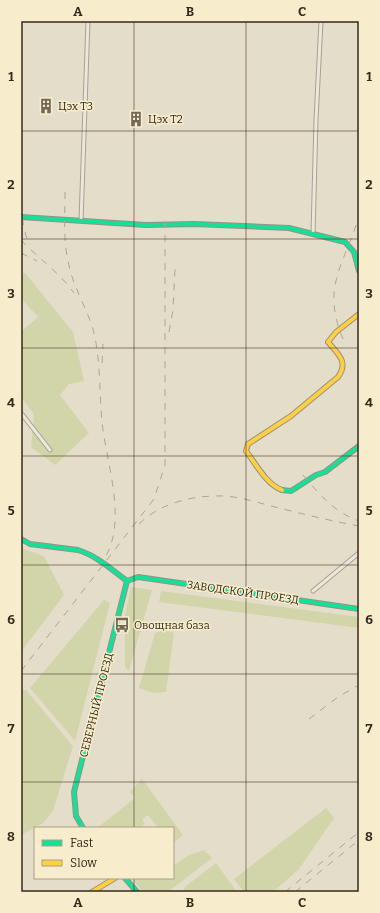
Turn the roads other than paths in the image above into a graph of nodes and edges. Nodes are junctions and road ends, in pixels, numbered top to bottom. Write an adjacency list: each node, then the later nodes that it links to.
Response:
1 (88, 21): 4 (street)
2 (321, 21): 5 (street)
3 (21, 217): 4 (street)
4 (80, 221): 5 (street)
5 (313, 234): 6 (street)
6 (359, 271)
7 (359, 314): 9 (street)
8 (21, 413): 10 (street)
9 (359, 446)
10 (50, 450)
11 (21, 539): 13 (street)
12 (359, 553): 14 (street)
13 (127, 581): 15 (street, ЗАВОДСКОЙ ПРОЕЗД); 16 (street, СЕВЕРНЫЙ ПРОЕЗД)
14 (313, 591)
15 (359, 609)
16 (82, 827)
17 (113, 879): 19 (street)
18 (126, 879): 20 (street)
19 (92, 892)
20 (137, 892)

